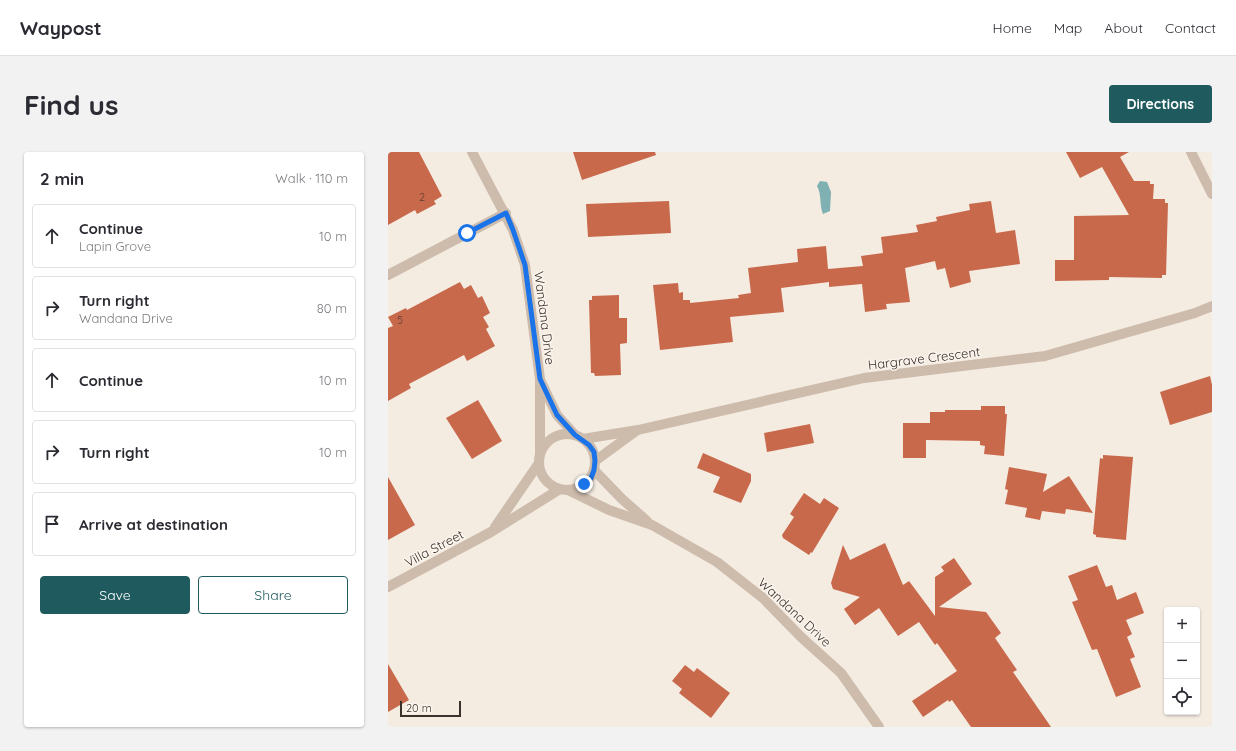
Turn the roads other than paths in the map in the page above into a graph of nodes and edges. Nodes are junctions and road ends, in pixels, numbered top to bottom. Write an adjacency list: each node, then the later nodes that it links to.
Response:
1 (472, 152): 4 (street, Wandana Drive)
2 (1191, 152): 3 (street)
3 (1212, 194)
4 (506, 213): 5 (street); 7 (street, Wandana Drive)
5 (388, 275)
6 (1212, 306): 8 (street, Hargrave Crescent)
7 (540, 379): 9 (street, Wandana Drive); 10 (street, Wandana Drive)
8 (638, 430): 9 (street, Hargrave Crescent); 11 (street, Hargrave Crescent)
9 (579, 437): 10 (street); 11 (street)
10 (540, 459): 12 (street); 14 (street, Villa Street)
11 (595, 465): 12 (street); 13 (street, Wandana Drive)
12 (564, 489): 13 (street, Wandana Drive); 14 (street, Villa Street)
13 (652, 525): 16 (street, Wandana Drive)
14 (492, 532): 15 (street, Villa Street)
15 (388, 587)
16 (879, 727)

